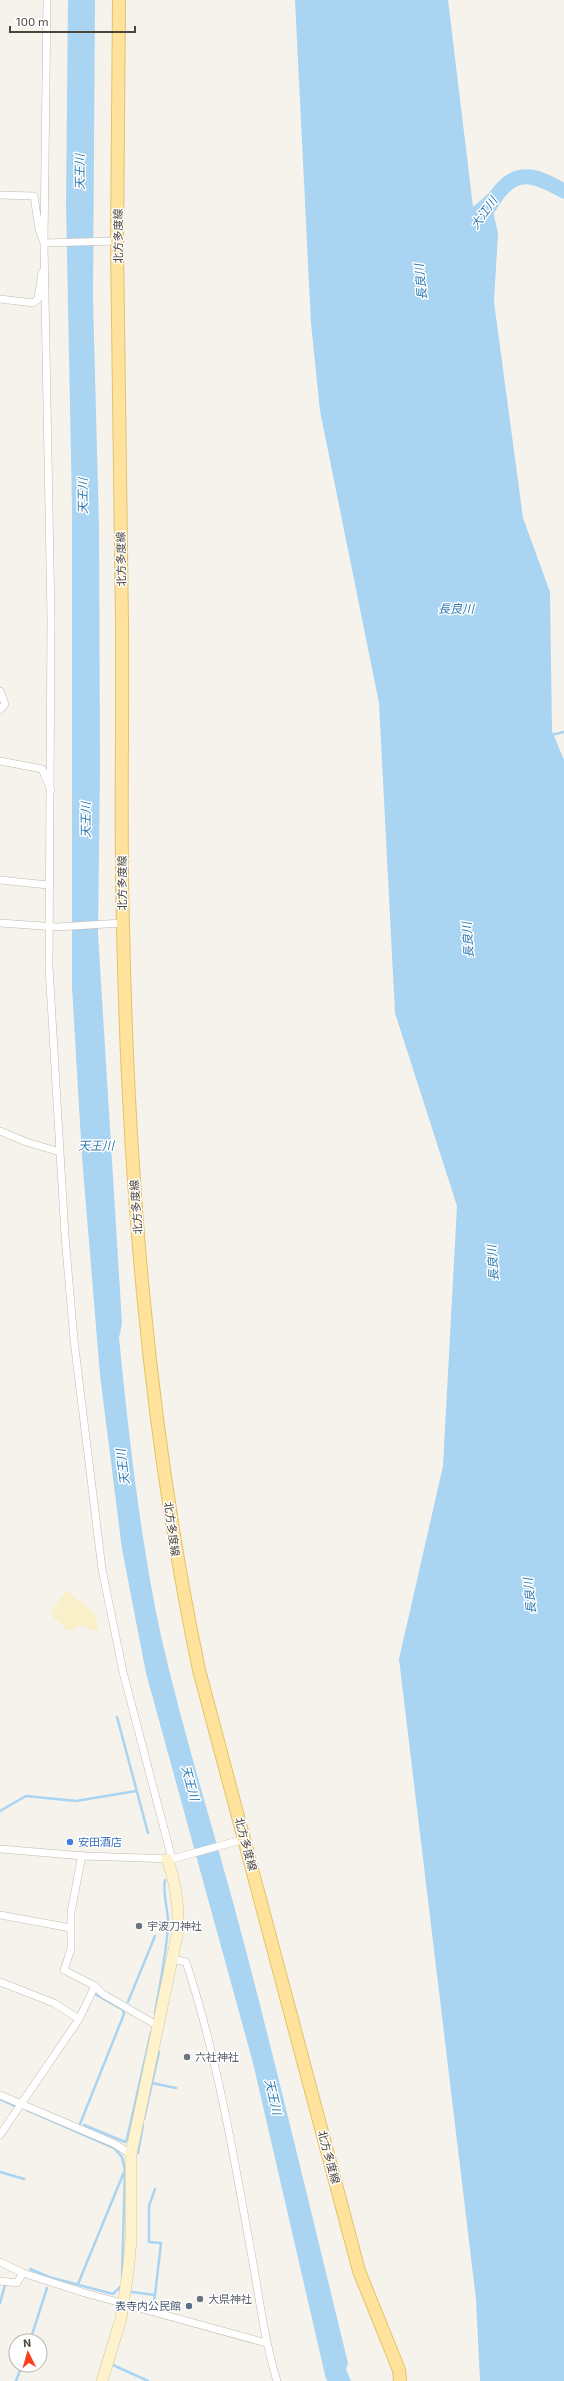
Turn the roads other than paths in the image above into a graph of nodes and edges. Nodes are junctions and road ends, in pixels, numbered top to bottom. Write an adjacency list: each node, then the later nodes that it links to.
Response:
1 (47, 0): 5 (street)
2 (119, 0): 4 (main road, 北方多度線)
3 (0, 195): 5 (street)
4 (112, 242): 5 (street); 15 (main road, 北方多度線)
5 (44, 243): 6 (street)
6 (45, 262): 7 (street); 11 (street)
7 (0, 299)
8 (0, 691): 9 (street)
9 (0, 710)
10 (0, 761): 11 (street)
11 (52, 791): 13 (street)
12 (0, 880): 13 (street)
13 (48, 885): 16 (street)
14 (0, 923): 16 (street)
15 (117, 923): 16 (street); 19 (main road, 北方多度線)
16 (49, 926): 18 (street)
17 (0, 1131): 18 (street)
18 (60, 1152): 22 (street)
19 (245, 1839): 22 (street); 41 (main road, 北方多度線)
20 (0, 1849): 21 (street)
21 (82, 1855): 22 (street); 24 (street)
22 (169, 1859): 25 (street)
23 (0, 1915): 24 (street)
24 (71, 1928): 27 (street)
25 (173, 1959): 29 (street); 38 (street)
26 (0, 1982): 28 (street)
27 (95, 1986): 28 (street); 29 (street)
28 (79, 2019): 31 (street)
29 (158, 2026): 33 (street)
30 (0, 2095): 31 (street)
31 (22, 2104): 32 (street); 33 (street)
32 (0, 2135)
33 (131, 2154): 37 (street)
34 (0, 2262): 35 (street)
35 (23, 2273): 36 (street); 37 (street)
36 (0, 2281)
37 (124, 2302): 38 (street); 39 (street)
38 (266, 2342): 40 (street)
39 (102, 2381)
40 (277, 2381)
41 (400, 2381)

